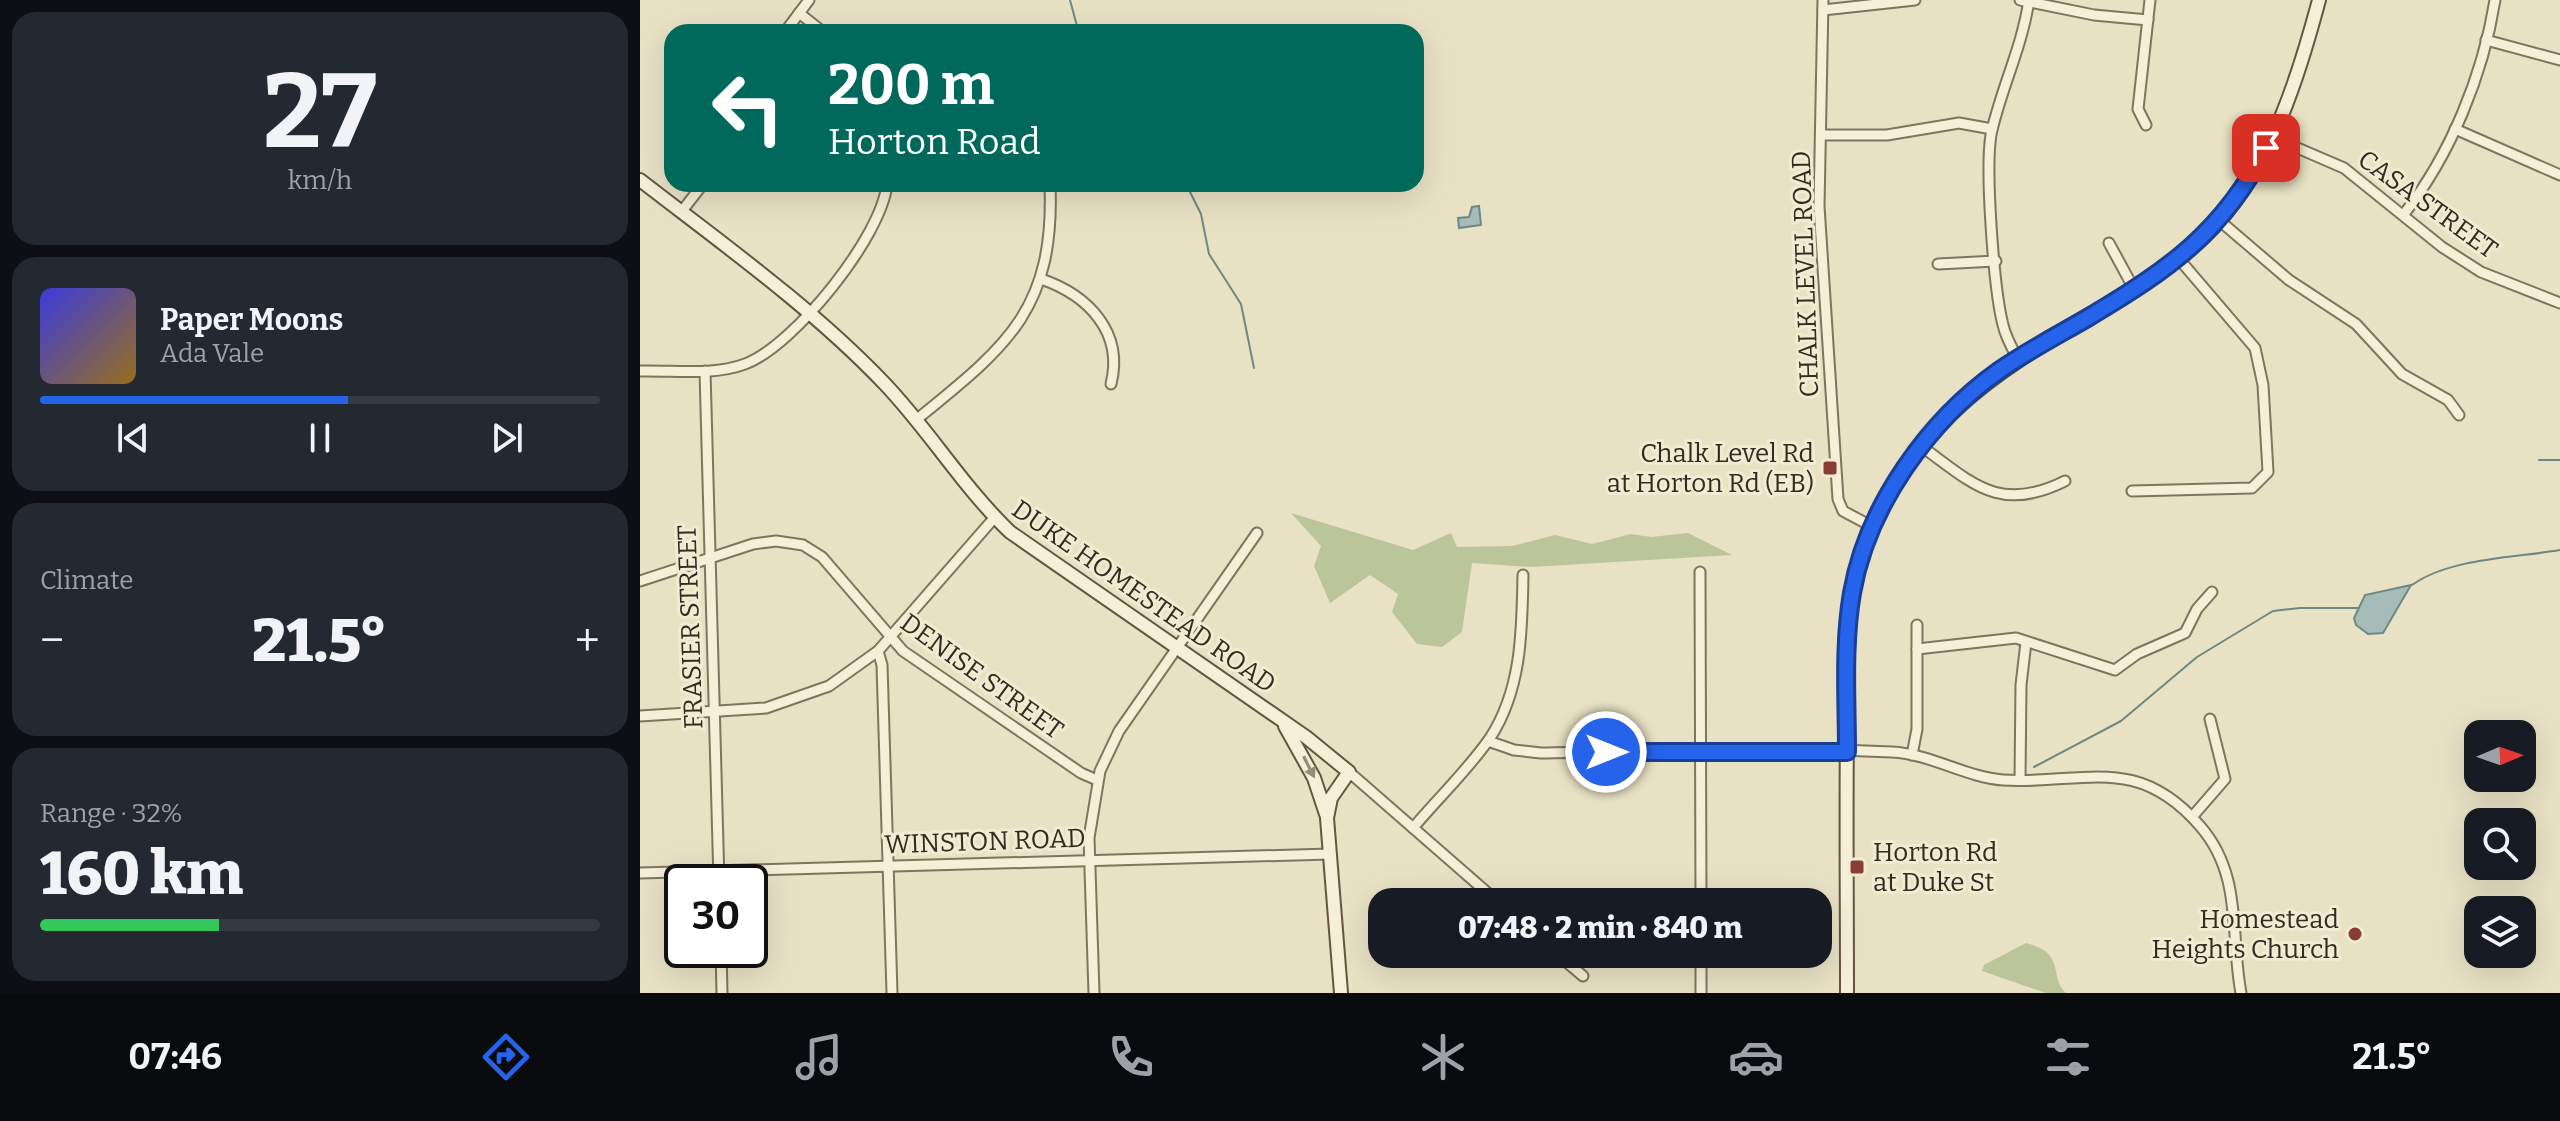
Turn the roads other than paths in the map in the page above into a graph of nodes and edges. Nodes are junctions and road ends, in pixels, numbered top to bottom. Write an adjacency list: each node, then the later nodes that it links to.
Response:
1 (809, 0): 8 (street)
2 (1915, 0): 7 (street)
3 (2150, 0): 9 (street)
4 (2319, 0): 18 (street)
5 (2495, 0): 12 (street)
6 (2026, 1): 9 (street); 15 (street)
7 (1823, 5): 17 (street, CHALK LEVEL ROAD)
8 (799, 13): 10 (street); 11 (street)
9 (2148, 20): 14 (street)
10 (791, 24)
11 (813, 24)
12 (2486, 40): 13 (street); 16 (street)
13 (2560, 60)
14 (2146, 125)
15 (1992, 129): 17 (street); 29 (street)
16 (2455, 129): 19 (street); 25 (street)
17 (1821, 135): 45 (street, CHALK LEVEL ROAD)
18 (2272, 137): 25 (street, CASA STREET); 26 (street)
19 (2560, 175)
20 (640, 180): 24 (street, DUKE HOMESTEAD ROAD)
21 (697, 192): 24 (street)
22 (886, 192): 34 (street)
23 (1050, 192): 31 (street)
24 (682, 211): 34 (street, DUKE HOMESTEAD ROAD)
25 (2404, 214): 33 (street, CASA STREET)
26 (2220, 221): 28 (street); 39 (street)
27 (2109, 243): 32 (street)
28 (2179, 259): 32 (street); 43 (street)
29 (1996, 261): 30 (street); 35 (street)
30 (1938, 264)
31 (1041, 279): 38 (street); 40 (street)
32 (2134, 289): 35 (street)
33 (2560, 303)
34 (809, 312): 37 (street); 40 (street, DUKE HOMESTEAD ROAD)
35 (2018, 359): 41 (street)
36 (640, 371): 37 (street)
37 (705, 371): 47 (street, FRASIER STREET)
38 (1111, 384)
39 (2459, 415)
40 (916, 420): 44 (street, DUKE HOMESTEAD ROAD)
41 (1921, 446): 42 (street); 45 (street)
42 (2065, 481)
43 (2132, 491)
44 (995, 517): 53 (street); 55 (street, DUKE HOMESTEAD ROAD)
45 (1873, 527): 64 (street)
46 (1257, 533): 55 (street)
47 (711, 557): 50 (street, DENISE STREET); 53 (street, DENISE STREET); 58 (street, FRASIER STREET)
48 (1700, 572): 63 (street)
49 (1523, 575): 62 (street)
50 (640, 581)
51 (2212, 592): 54 (street)
52 (1917, 625): 56 (street)
53 (888, 638): 57 (street); 67 (street, DENISE STREET)
54 (2026, 642): 56 (street); 68 (street)
55 (1176, 648): 61 (street, DUKE HOMESTEAD ROAD); 67 (street)
56 (1917, 649): 65 (street)
57 (878, 651): 58 (street); 75 (street)
58 (715, 714): 59 (street); 74 (street, FRASIER STREET)
59 (640, 716)
60 (2210, 719): 69 (street)
61 (1281, 720): 66 (street, DUKE HOMESTEAD ROAD); 70 (street, one-way to 70)
62 (1488, 741): 63 (street); 71 (street)
63 (1701, 752): 64 (street); 80 (street)
64 (1847, 752): 65 (street); 90 (street)
65 (1912, 755): 68 (street)
66 (1349, 772): 70 (street); 71 (street, DUKE HOMESTEAD ROAD)
67 (1097, 780): 73 (street)
68 (2020, 780): 69 (street)
69 (2192, 817): 91 (street)
70 (1327, 818): 72 (street)
71 (1413, 828): 79 (street, DUKE HOMESTEAD ROAD)
72 (1330, 854): 73 (street, WINSTON ROAD); 88 (street)
73 (1090, 861): 75 (street, WINSTON ROAD); 87 (street)
74 (719, 864)
75 (888, 866): 76 (street, WINSTON ROAD); 86 (street)
76 (768, 870)
77 (664, 872): 78 (street, WINSTON ROAD)
78 (640, 873)
79 (1482, 888)
80 (1701, 888)
81 (721, 968): 85 (street)
82 (1574, 968): 84 (street)
83 (1701, 968): 89 (street)
84 (1583, 976)
85 (722, 993)
86 (892, 993)
87 (1094, 993)
88 (1341, 993)
89 (1701, 993)
90 (1847, 993)
91 (2241, 993)

